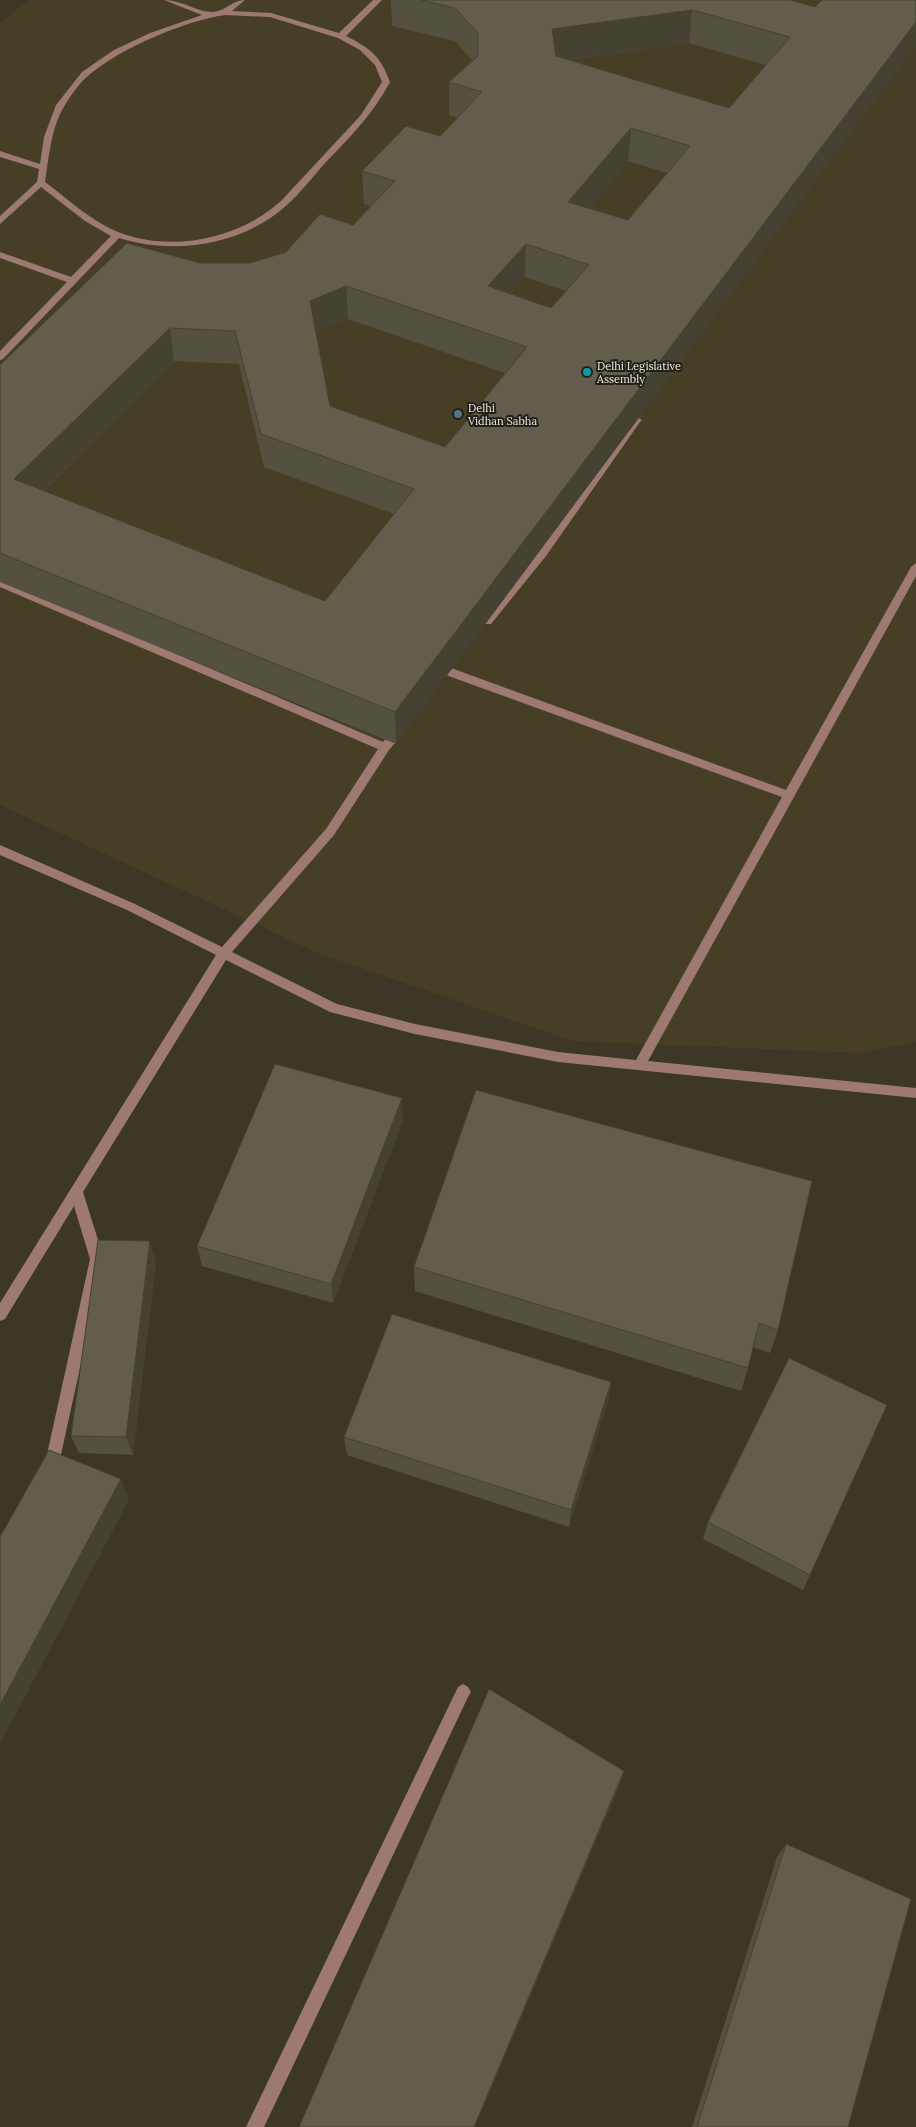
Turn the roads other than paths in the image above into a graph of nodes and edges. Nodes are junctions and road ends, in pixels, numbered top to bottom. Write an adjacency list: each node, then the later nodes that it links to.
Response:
1 (168, 0): 5 (lane)
2 (241, 0): 4 (lane)
3 (378, 0): 6 (lane)
4 (225, 13): 5 (lane); 6 (lane)
5 (210, 15): 8 (lane)
6 (341, 36): 11 (lane)
7 (0, 154): 8 (lane)
8 (43, 168): 9 (lane)
9 (40, 183): 10 (lane); 11 (lane)
10 (0, 221)
11 (117, 235): 13 (lane)
12 (0, 255): 13 (lane)
13 (73, 281): 14 (lane)
14 (0, 357)
15 (646, 408): 18 (lane)
16 (916, 567): 22 (lane)
17 (0, 583): 21 (lane)
18 (483, 626)
19 (447, 671): 22 (lane)
20 (410, 716): 21 (lane)
21 (385, 747): 24 (lane)
22 (789, 795): 25 (lane)
23 (0, 850): 24 (lane)
24 (223, 954): 25 (lane); 27 (lane)
25 (639, 1065): 26 (lane)
26 (915, 1093)
27 (76, 1191): 28 (lane); 29 (lane)
28 (0, 1314)
29 (46, 1477)
30 (463, 1692): 31 (lane)
31 (255, 2127)

